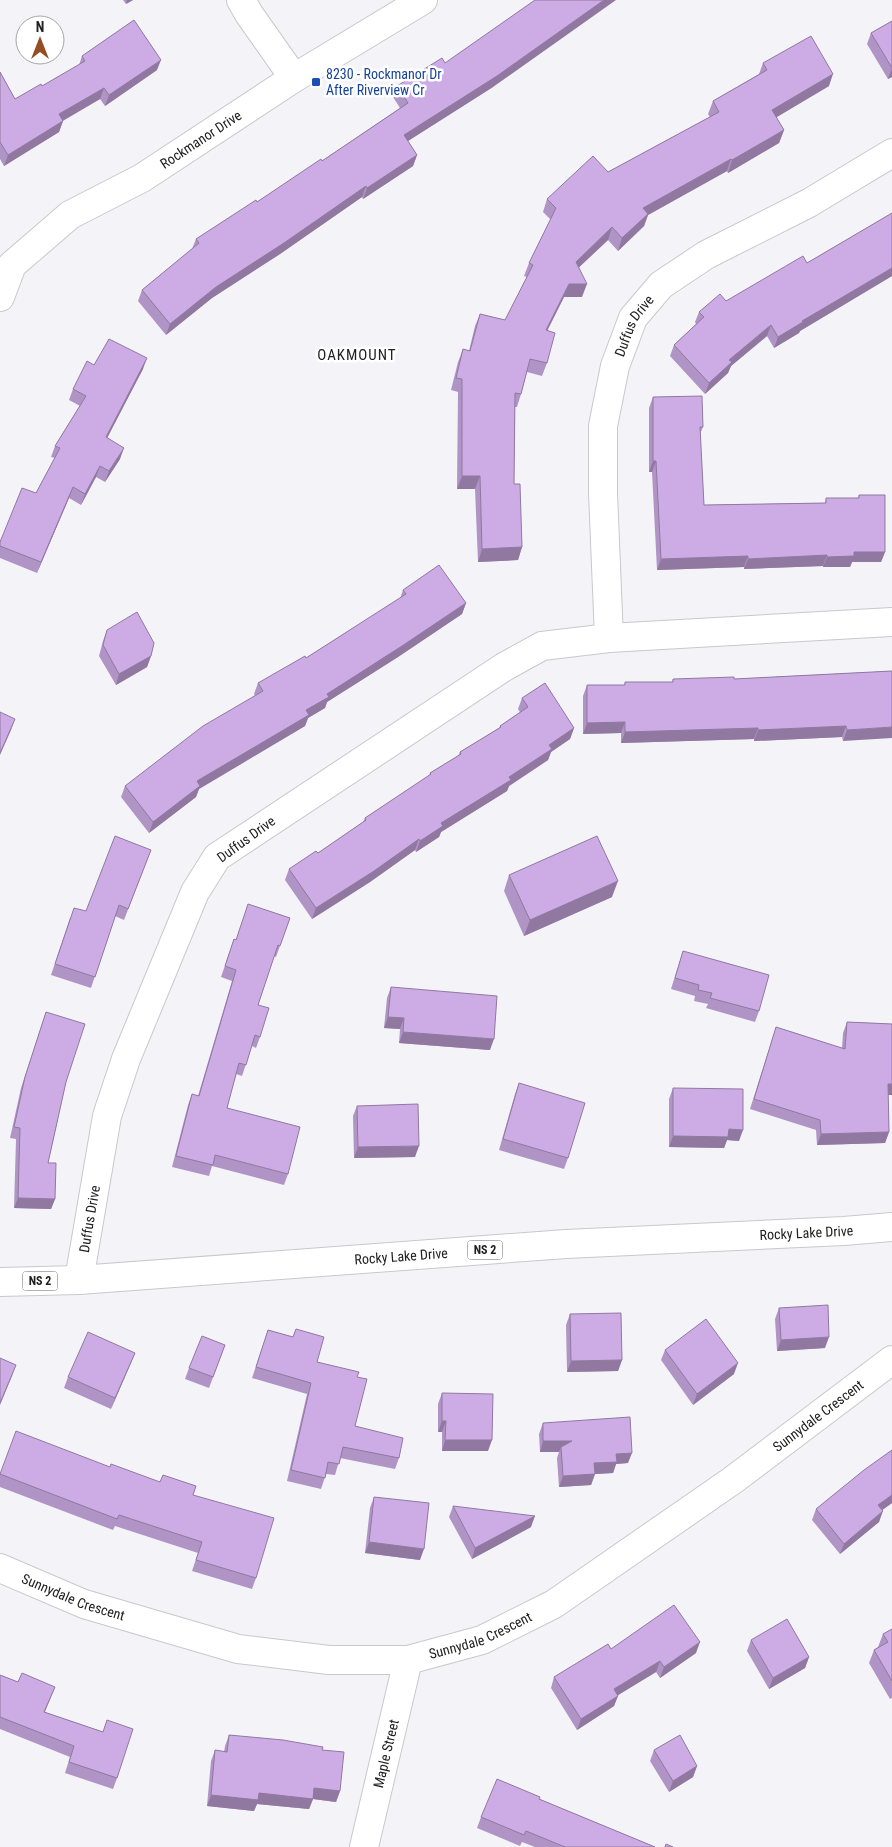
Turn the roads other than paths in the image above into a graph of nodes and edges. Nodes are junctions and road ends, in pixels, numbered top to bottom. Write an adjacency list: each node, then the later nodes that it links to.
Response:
1 (241, 0): 3 (street)
2 (423, 0): 3 (street, Rockmanor Drive)
3 (294, 78): 5 (street, Rockmanor Drive)
4 (892, 153): 8 (street, Duffus Drive)
5 (6, 259): 6 (street, Rockmanor Drive)
6 (0, 297)
7 (892, 622): 8 (street, Duffus Drive)
8 (609, 638): 10 (street, Duffus Drive)
9 (892, 1227): 10 (street, Rocky Lake Drive / NS 2)
10 (79, 1280): 11 (street, Rocky Lake Drive / NS 2)
11 (0, 1282)
12 (892, 1360): 14 (street, Sunnydale Crescent)
13 (0, 1568): 14 (street, Sunnydale Crescent)
14 (408, 1660): 15 (street, Maple Street)
15 (364, 1847)

